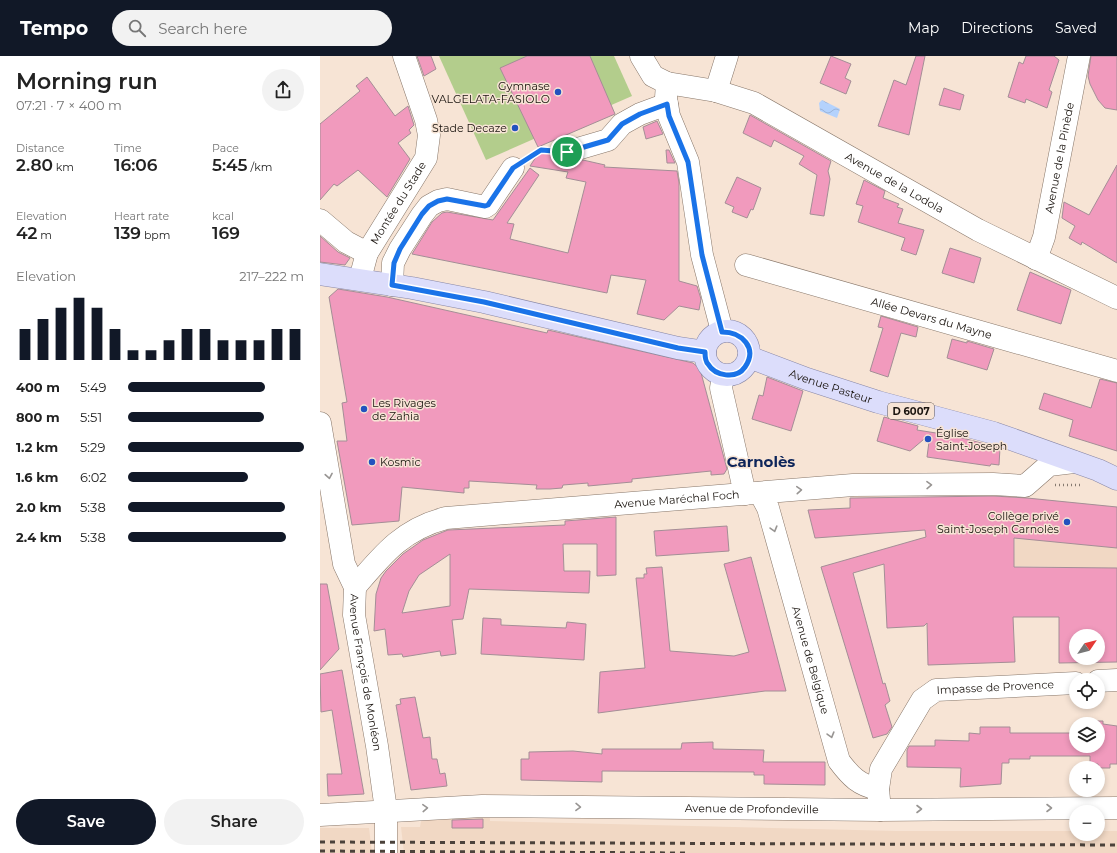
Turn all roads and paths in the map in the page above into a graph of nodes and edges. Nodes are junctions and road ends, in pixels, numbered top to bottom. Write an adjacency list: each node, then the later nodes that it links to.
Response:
1 (404, 56): 10 (street, Montée du Stade)
2 (641, 56): 6 (street)
3 (727, 56): 5 (street)
4 (1079, 56): 11 (street, Avenue de la Pinède)
5 (716, 91): 6 (street, Avenue de la Lodola); 11 (street, Avenue de la Lodola)
6 (667, 94): 7 (street); 17 (street)
7 (567, 152): 8 (path)
8 (513, 168): 15 (street)
9 (320, 220): 10 (street)
10 (367, 253): 14 (street, Montée du Stade)
11 (1036, 259): 16 (street, Avenue de la Lodola)
12 (746, 265): 20 (street, Allée Devars du Mayne)
13 (320, 274): 14 (main road)
14 (360, 279): 15 (main road)
15 (392, 285): 18 (main road)
16 (1117, 298)
17 (722, 332): 18 (main road); 19 (main road)
18 (705, 352): 21 (main road)
19 (749, 357): 21 (main road); 23 (main road, Avenue Pasteur / D 6007)
20 (1117, 371)
21 (723, 376): 26 (street, Avenue de Belgique)
22 (320, 423): 27 (street, Avenue François de Monléon, one-way to 27)
23 (1074, 462): 24 (main road, D 6007); 25 (street)
24 (1104, 476): 25 (path)
25 (1025, 486): 26 (street, Avenue Maréchal Foch, one-way to 25)
26 (752, 493): 27 (street, Avenue Maréchal Foch); 31 (street, Avenue de Belgique, one-way to 31)
27 (354, 587): 33 (street, Avenue François de Monléon)
28 (1117, 680): 29 (street)
29 (1105, 681)
30 (1069, 683): 31 (street, Impasse de Provence)
31 (879, 799): 32 (street, Avenue de Profondeville, one-way to 32); 33 (street, Avenue de Profondeville, one-way to 31)
32 (1117, 808)
33 (386, 810): 34 (street, Avenue de Profondeville); 35 (street, Avenue François de Monléon)
34 (320, 815)
35 (386, 853)

